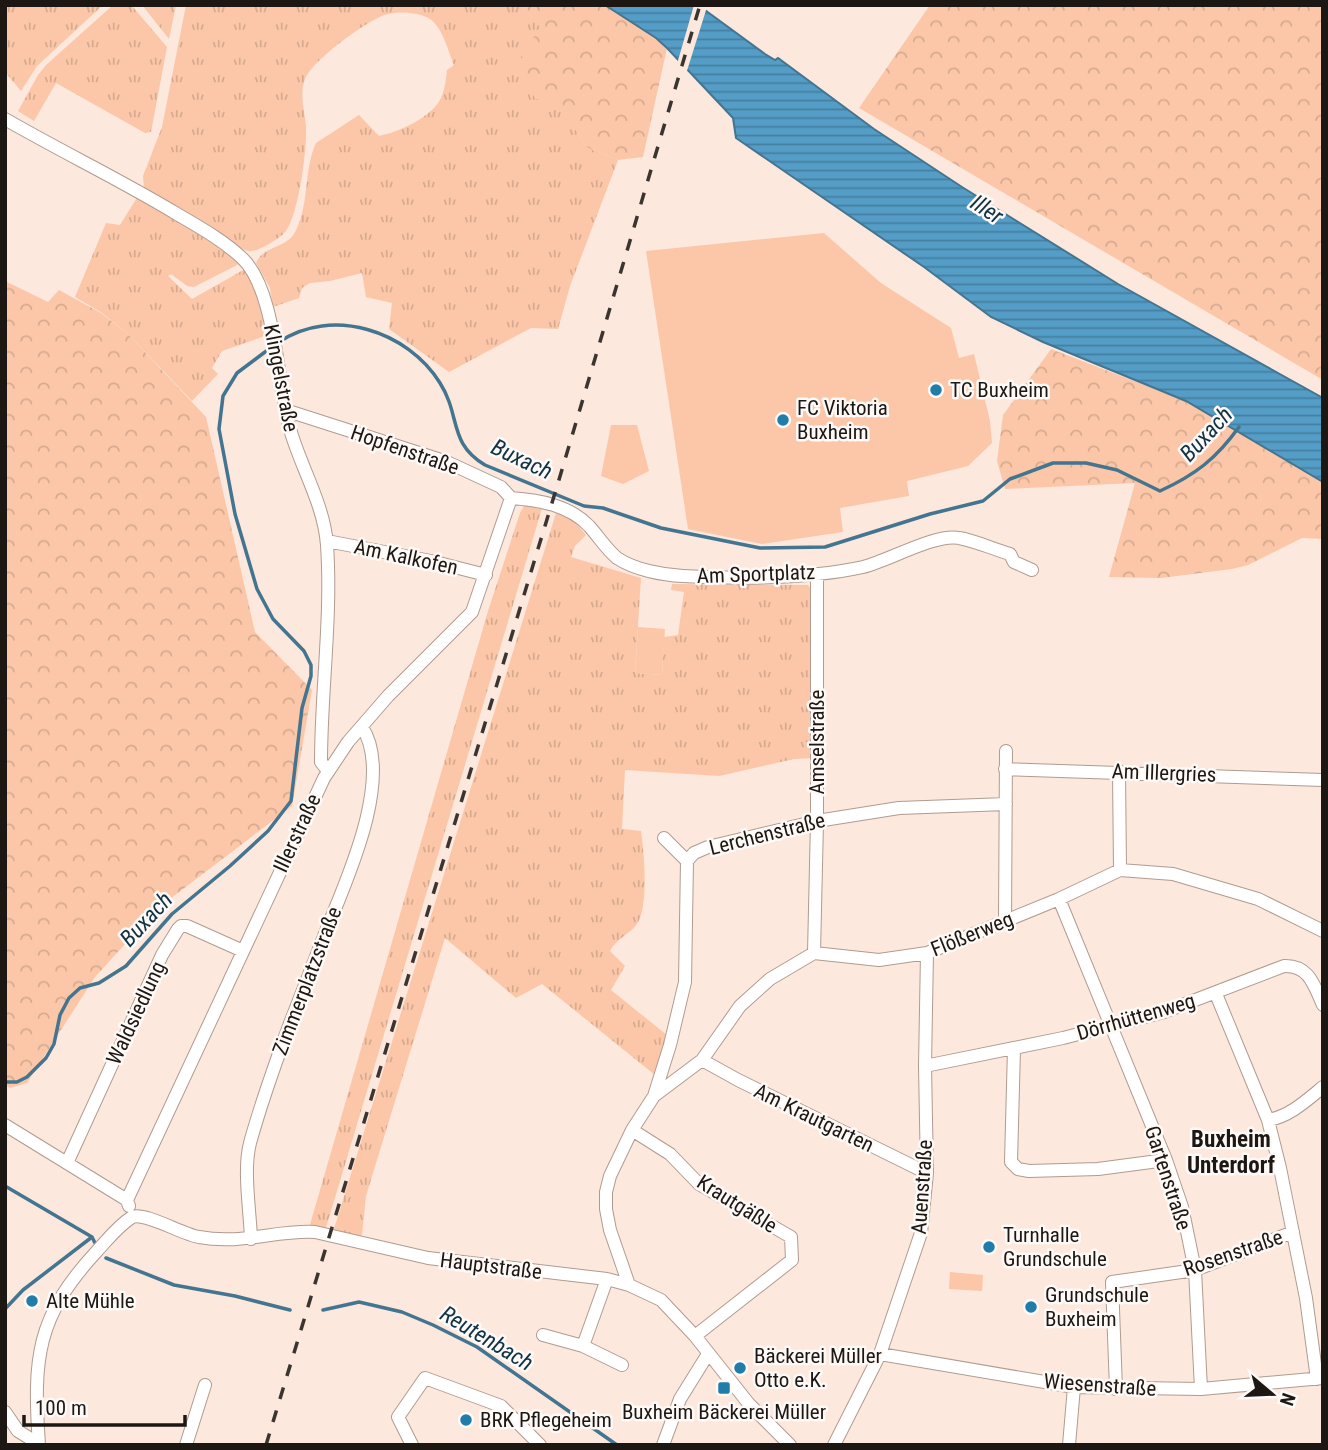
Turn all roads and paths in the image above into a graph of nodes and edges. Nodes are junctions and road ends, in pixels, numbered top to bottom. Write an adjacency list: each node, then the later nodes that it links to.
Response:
1 (5, 119): 2 (street, Klingelstraße)
2 (285, 410): 3 (street, Hopfenstraße); 4 (street, Klingelstraße)
3 (515, 498): 6 (street, Am Sportplatz); 7 (street, Illerstraße)
4 (327, 541): 7 (street, Am Kalkofen); 11 (street, Klingelstraße)
5 (1032, 570): 6 (street, Am Sportplatz)
6 (817, 574): 15 (street, Amselstraße)
7 (486, 575): 8 (street, Illerstraße)
8 (362, 727): 11 (street, Illerstraße); 42 (street, Zimmerplatzstraße)
9 (1006, 751): 10 (street)
10 (1006, 769): 12 (street, Am Illergries); 14 (street)
11 (328, 771): 22 (street, Illerstraße)
12 (1119, 771): 13 (street, Am Illergries); 18 (street)
13 (1323, 780)
14 (1006, 804): 15 (street, Lerchenstraße); 20 (street)
15 (817, 821): 17 (street, Lerchenstraße); 23 (street, Amselstraße)
16 (664, 838): 17 (street)
17 (687, 861): 32 (street, Lerchenstraße)
18 (1120, 870): 19 (street, Flößerweg); 21 (street, Flößerweg)
19 (1059, 899): 20 (street, Flößerweg); 27 (street, Gartenstraße)
20 (1005, 920): 24 (street, Flößerweg)
21 (1323, 931)
22 (243, 951): 37 (street, Waldsiedlung); 39 (street, Illerstraße)
23 (814, 953): 24 (street, Flößerweg); 29 (street)
24 (927, 953): 30 (street, Auenstraße)
25 (1216, 994): 26 (street, Dörrhüttenweg); 27 (street, Dörrhüttenweg); 33 (street)
26 (1323, 1004)
27 (1111, 1026): 28 (street, Dörrhüttenweg); 36 (street, Gartenstraße)
28 (1014, 1048): 30 (street, Dörrhüttenweg); 36 (street)
29 (702, 1060): 32 (street); 38 (street, Am Krautgarten)
30 (925, 1066): 38 (street, Auenstraße)
31 (1323, 1087): 33 (street)
32 (654, 1096): 35 (street)
33 (1268, 1120): 41 (street)
34 (5, 1125): 37 (street)
35 (632, 1130): 45 (street); 47 (street, Krautgäßle)
36 (1166, 1160): 43 (street, Gartenstraße)
37 (67, 1163): 39 (street)
38 (928, 1173): 50 (street, Auenstraße)
39 (127, 1200): 40 (street)
40 (131, 1216): 42 (street, Hauptstraße); 58 (street)
41 (1293, 1232): 43 (street, Rosenstraße); 52 (street)
42 (251, 1239): 44 (street, Hauptstraße)
43 (1195, 1270): 55 (street, Rosenstraße); 56 (street, Gartenstraße)
44 (607, 1279): 45 (street, Hauptstraße); 48 (street)
45 (629, 1285): 47 (street, Hauptstraße)
46 (543, 1335): 48 (street)
47 (695, 1336): 49 (street, Hauptstraße)
48 (583, 1346): 51 (street)
49 (708, 1354): 62 (street); 63 (street, Hauptstraße)
50 (880, 1354): 54 (street, Wiesenstraße); 64 (street, Auenstraße)
51 (622, 1365)
52 (1320, 1378): 56 (street, Wiesenstraße)
53 (205, 1385): 59 (street)
54 (1074, 1387): 55 (street, Wiesenstraße); 65 (street)
55 (1116, 1389): 56 (street, Wiesenstraße)
56 (1201, 1389)
57 (5, 1412): 58 (street)
58 (39, 1444)
59 (186, 1445)
60 (412, 1445): 61 (street)
61 (540, 1445)
62 (663, 1445)
63 (790, 1445)
64 (834, 1445)
65 (1069, 1445)

